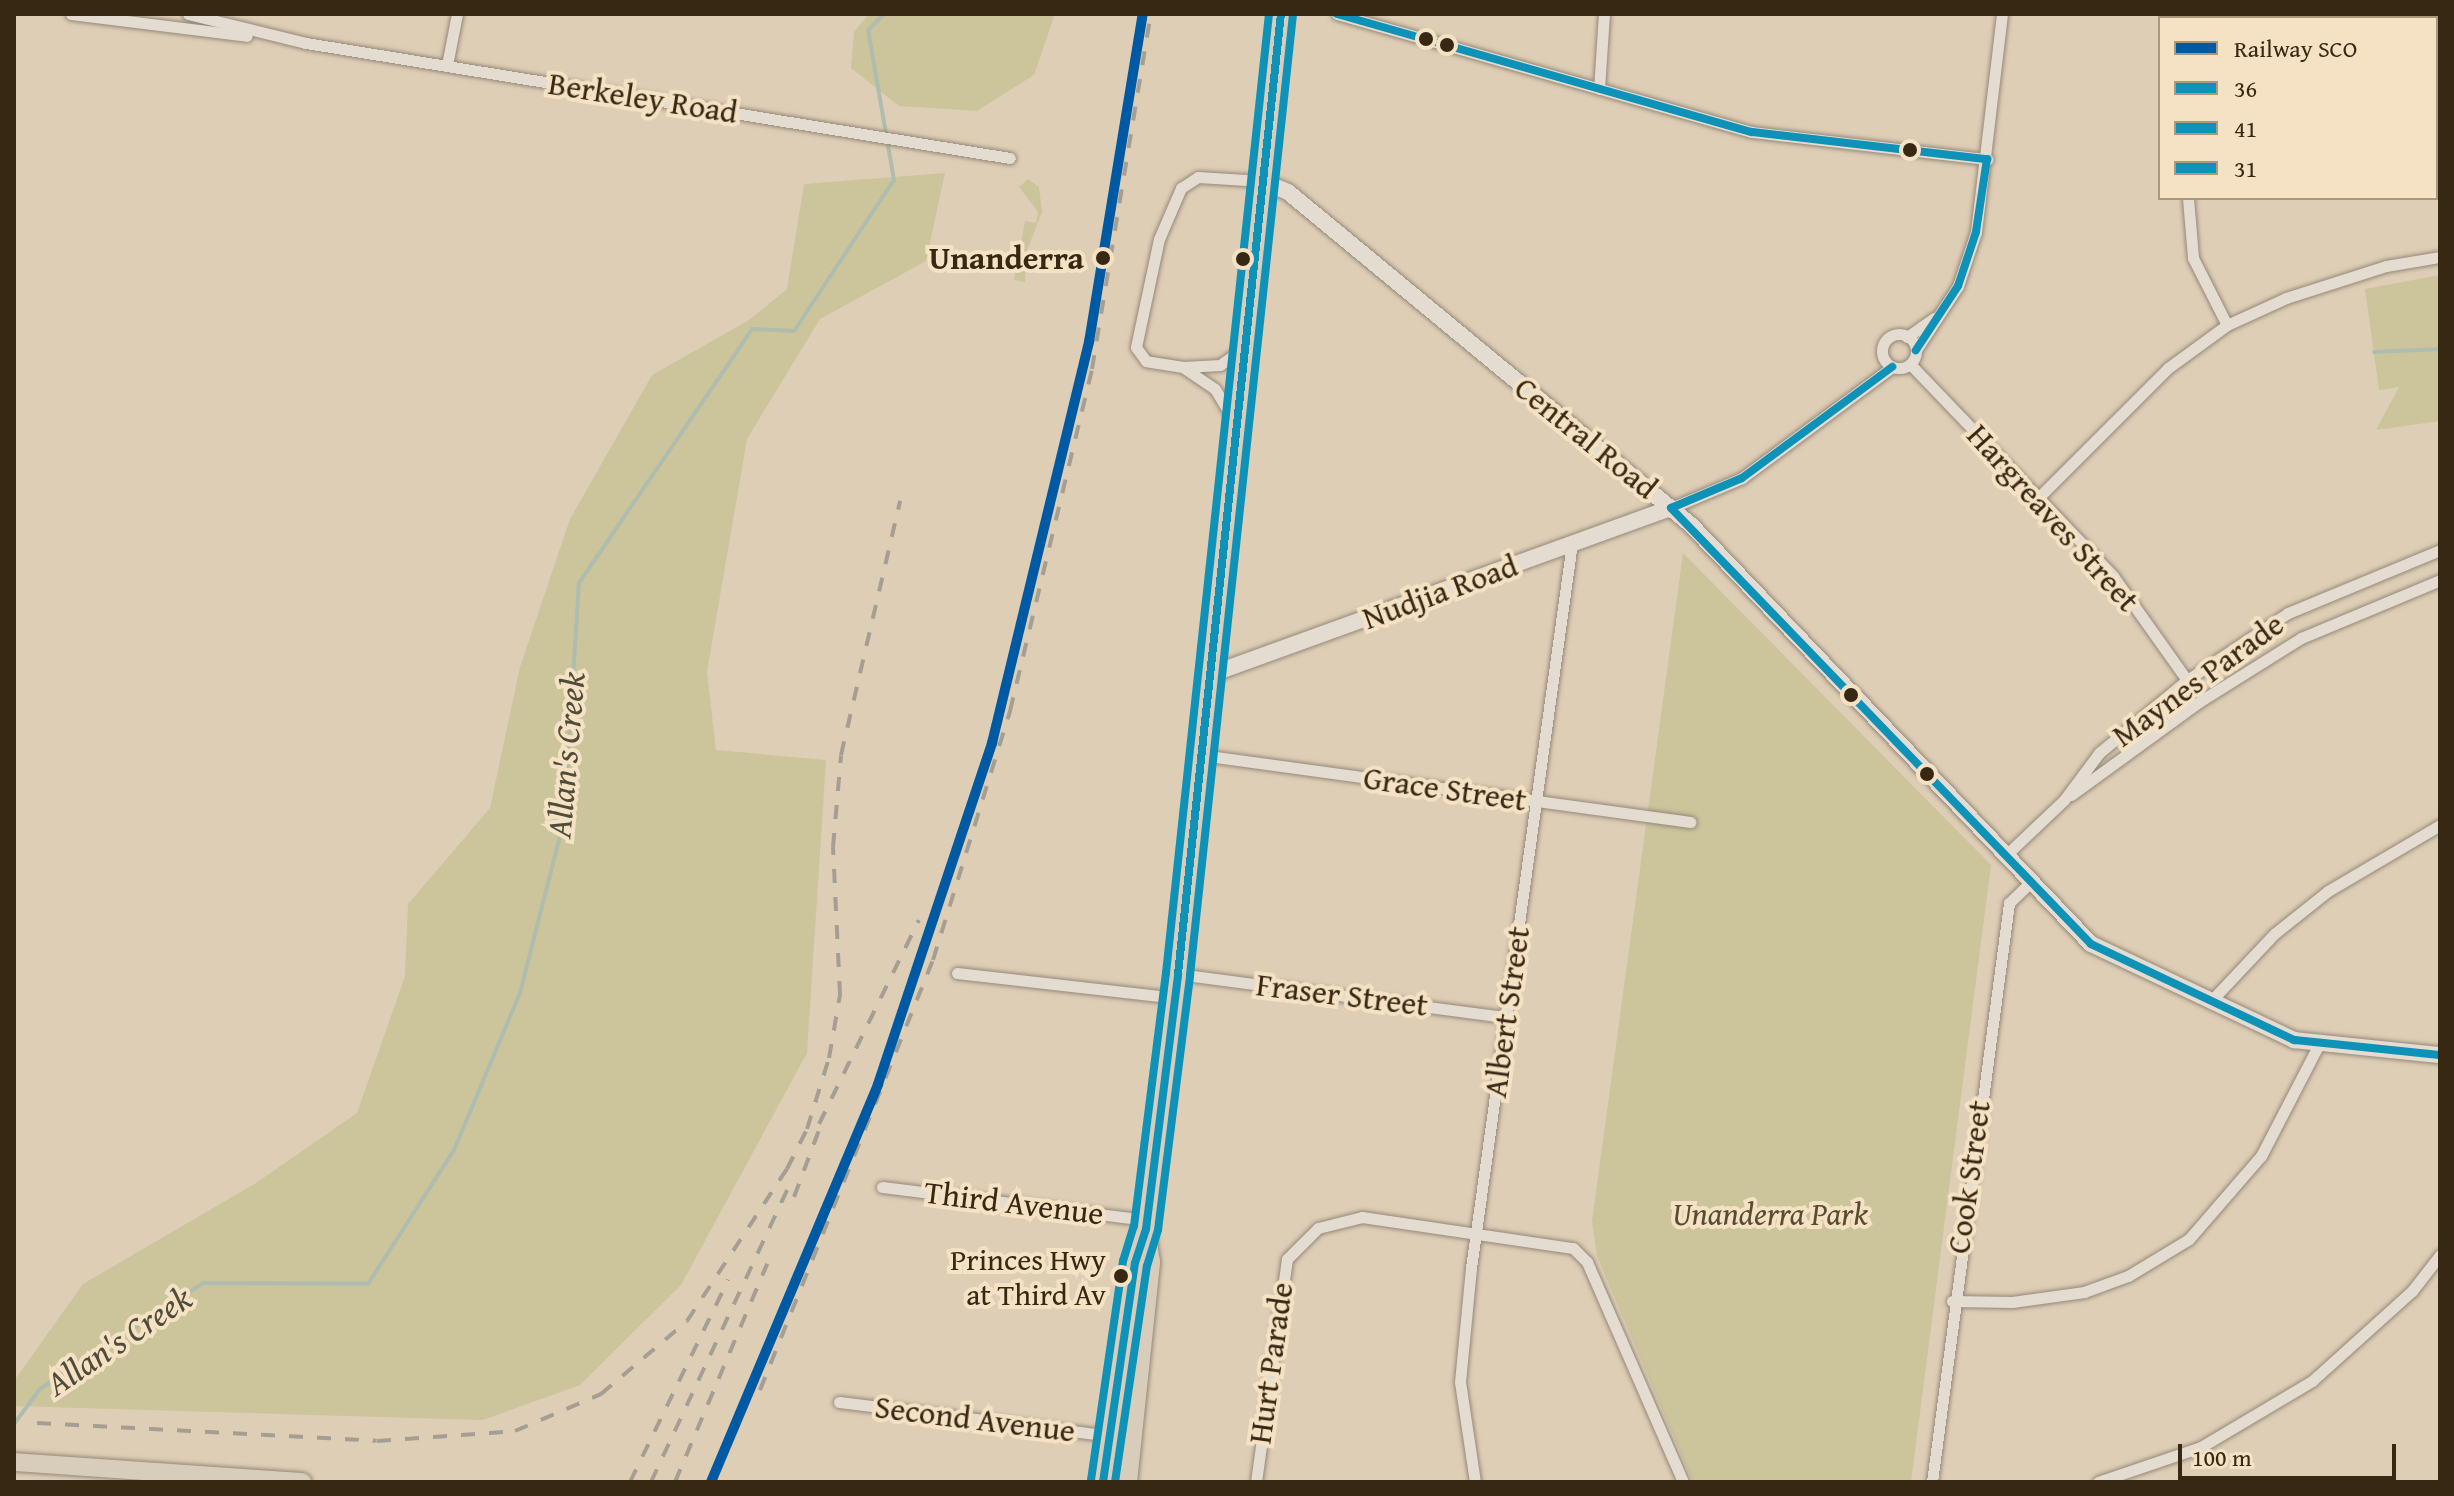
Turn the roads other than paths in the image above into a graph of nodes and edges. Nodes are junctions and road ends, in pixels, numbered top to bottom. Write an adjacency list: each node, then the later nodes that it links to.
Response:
1 (71, 14): 8 (street, Berkeley Road)
2 (188, 14): 8 (street, Berkeley Road)
3 (457, 14): 9 (street)
4 (1281, 14): 13 (main road)
5 (1337, 14): 10 (street)
6 (1604, 14): 10 (street)
7 (2002, 14): 12 (street)
8 (276, 38): 9 (street, Berkeley Road)
9 (447, 65): 11 (street, Berkeley Road)
10 (1599, 89): 12 (street)
11 (1010, 158)
12 (1987, 159): 16 (street)
13 (1262, 181): 19 (main road); 23 (street); 26 (main road, Central Road)
14 (2188, 200): 17 (street)
15 (2440, 257): 17 (street)
16 (1938, 315): 18 (street); 20 (street)
17 (2227, 325): 25 (street)
18 (1907, 337): 20 (street); 21 (street)
19 (1244, 348): 23 (street); 24 (main road)
20 (1916, 350): 22 (street)
21 (1888, 362): 22 (street); 26 (street)
22 (1910, 364): 25 (street, Hargreaves Street)
23 (1183, 367): 24 (street)
24 (1236, 424): 30 (main road)
25 (2039, 497): 31 (street, Hargreaves Street)
26 (1671, 508): 27 (main road, Nudjia Road); 37 (main road, Central Road)
27 (1572, 543): 30 (main road, Nudjia Road); 34 (street, Albert Street)
28 (2440, 550): 31 (street, Maynes Parade)
29 (2440, 580): 33 (street, Maynes Parade)
30 (1209, 675): 32 (main road)
31 (2187, 680): 33 (street, Maynes Parade)
32 (1201, 755): 34 (street, Grace Street); 40 (main road)
33 (2064, 800): 37 (street, Maynes Parade)
34 (1537, 802): 35 (street, Grace Street); 43 (street, Albert Street)
35 (1690, 822)
36 (2440, 825): 42 (street)
37 (2005, 856): 38 (main road, Central Road)
38 (2031, 882): 42 (main road, Central Road); 50 (street, Cook Street)
39 (957, 973): 41 (street)
40 (1178, 974): 41 (main road); 43 (street, Fraser Street)
41 (1175, 998): 47 (main road)
42 (2210, 1002): 44 (main road, Central Road)
43 (1506, 1017): 48 (street, Albert Street)
44 (2318, 1046): 45 (main road, Central Road); 50 (street)
45 (2440, 1055)
46 (882, 1187): 47 (street, Third Avenue)
47 (1146, 1224): 52 (main road); 53 (main road)
48 (1477, 1232): 58 (street, Hurt Parade); 59 (street, Albert Street); 60 (street, Hurt Parade)
49 (2440, 1255): 62 (street)
50 (1952, 1301): 61 (street, Cook Street)
51 (839, 1402): 52 (street, Second Avenue)
52 (1112, 1436): 53 (main road); 56 (main road)
53 (1135, 1440): 57 (main road)
54 (14, 1462): 55 (main road)
55 (302, 1482)
56 (1103, 1482)
57 (1128, 1482)
58 (1256, 1482)
59 (1475, 1482)
60 (1683, 1482)
61 (1932, 1482)
62 (2098, 1482)

